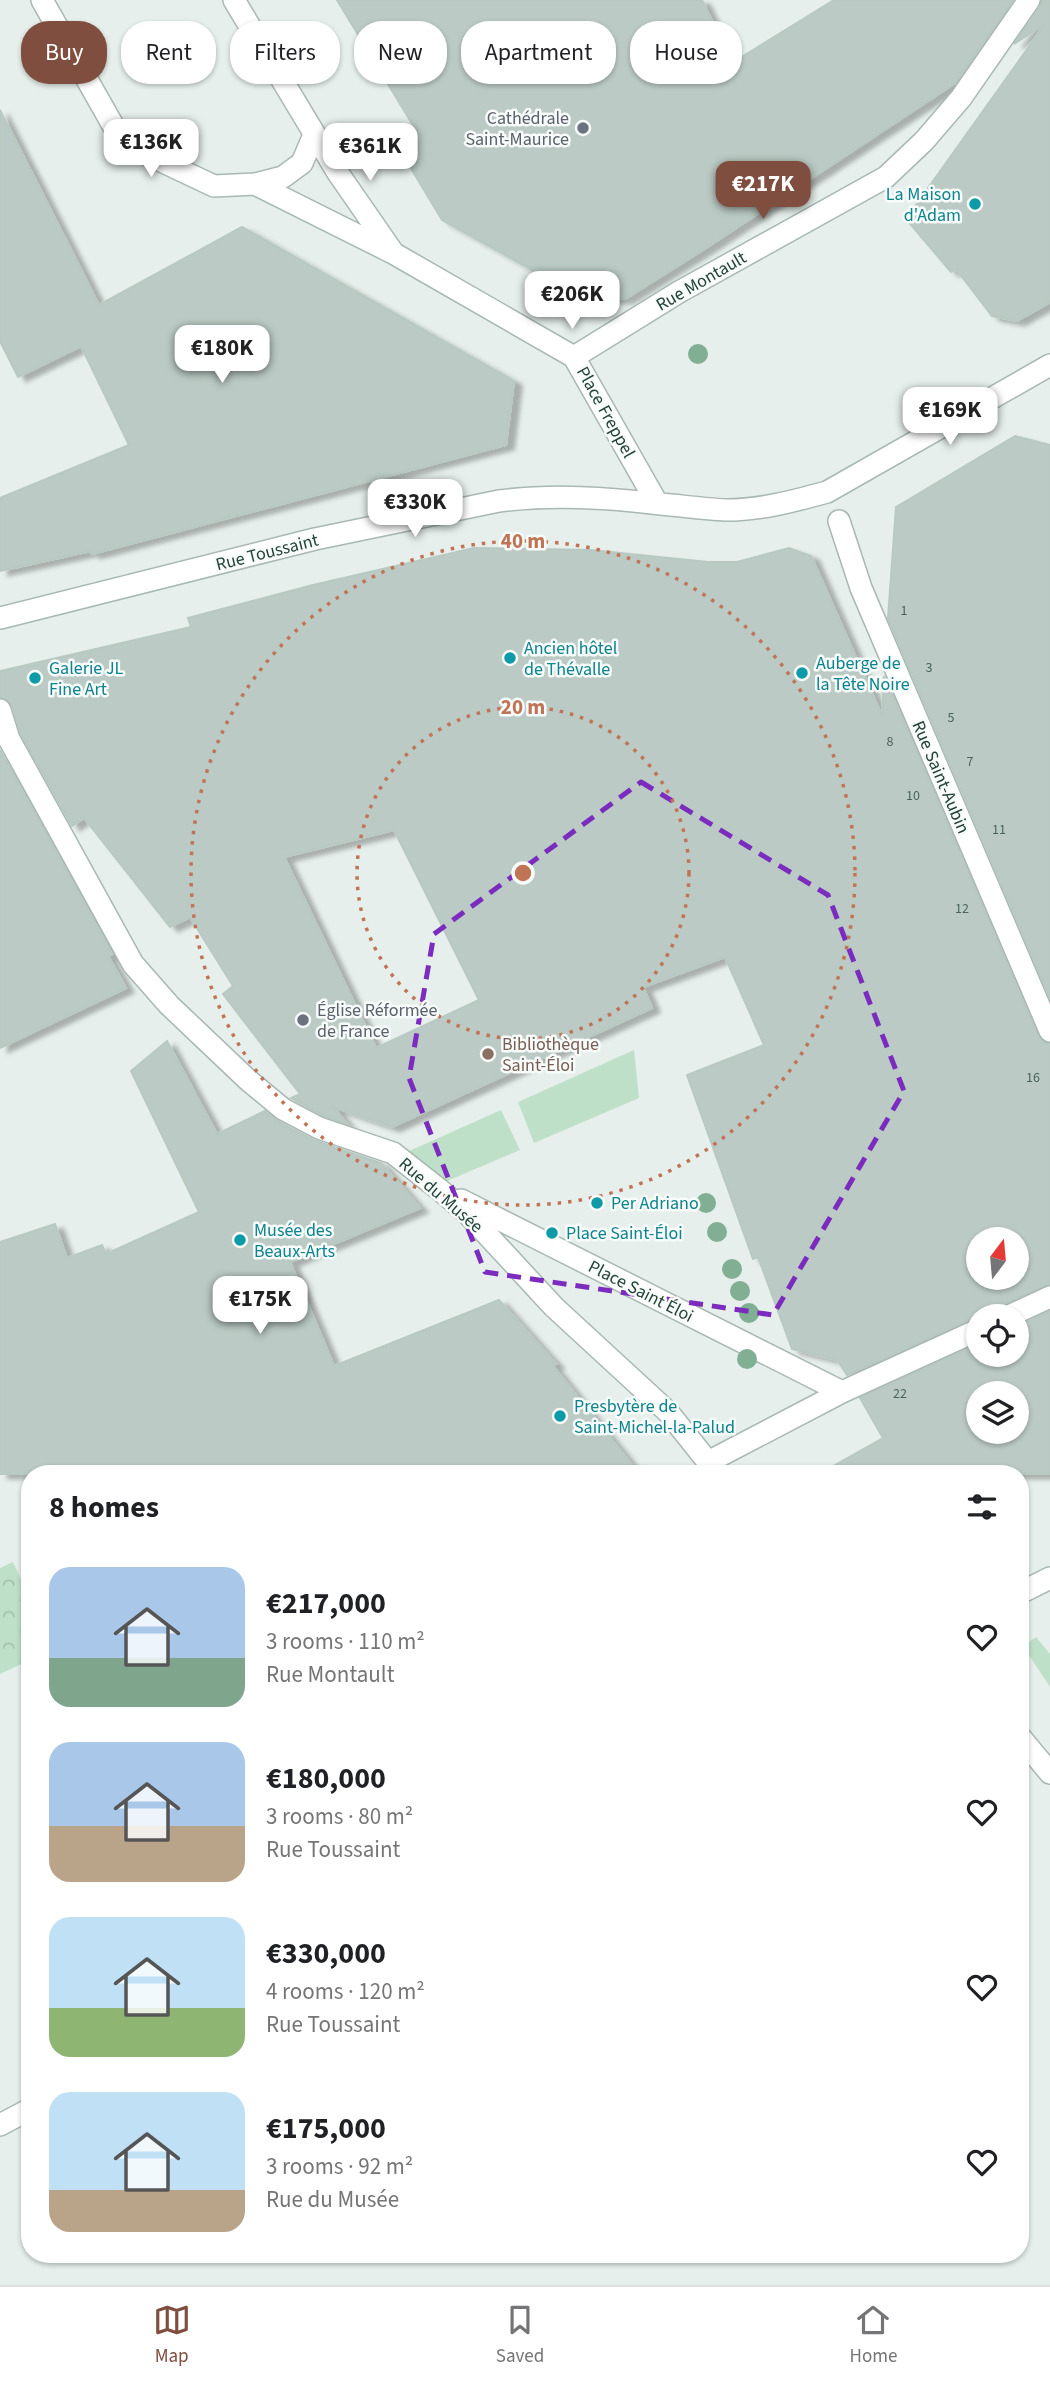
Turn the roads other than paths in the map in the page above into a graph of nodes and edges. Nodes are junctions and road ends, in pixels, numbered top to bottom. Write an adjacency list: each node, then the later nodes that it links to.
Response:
1 (41, 0): 5 (street, Place Freppel)
2 (234, 0): 4 (street, Place Freppel)
3 (1029, 0): 7 (street, Rue Montault)
4 (314, 135): 5 (street, Place Freppel); 6 (street, Place Freppel)
5 (255, 184): 6 (street, Place Freppel)
6 (393, 253): 7 (street, Place Freppel)
7 (575, 356): 9 (street, Place Freppel)
8 (1050, 365): 9 (street, Rue Toussaint)
9 (657, 503): 11 (street, Rue Toussaint)
10 (839, 521): 13 (street, Rue Saint-Aubin)
11 (0, 618)
12 (0, 710): 14 (street, Rue du Musée)
13 (1050, 1031)
14 (440, 1190): 18 (street, Place Saint Éloi); 19 (street, Rue du Musée)
15 (1050, 1297): 16 (street)
16 (1029, 1307)
17 (966, 1335): 18 (street, Rue du Musée)
18 (842, 1392): 20 (street, Rue du Musée)
19 (709, 1465)
20 (716, 1465)
21 (1050, 1578): 22 (street)
22 (1029, 1588)
23 (1029, 1748): 24 (street)
24 (1050, 1773)
25 (21, 2114): 26 (street)
26 (0, 2125)

